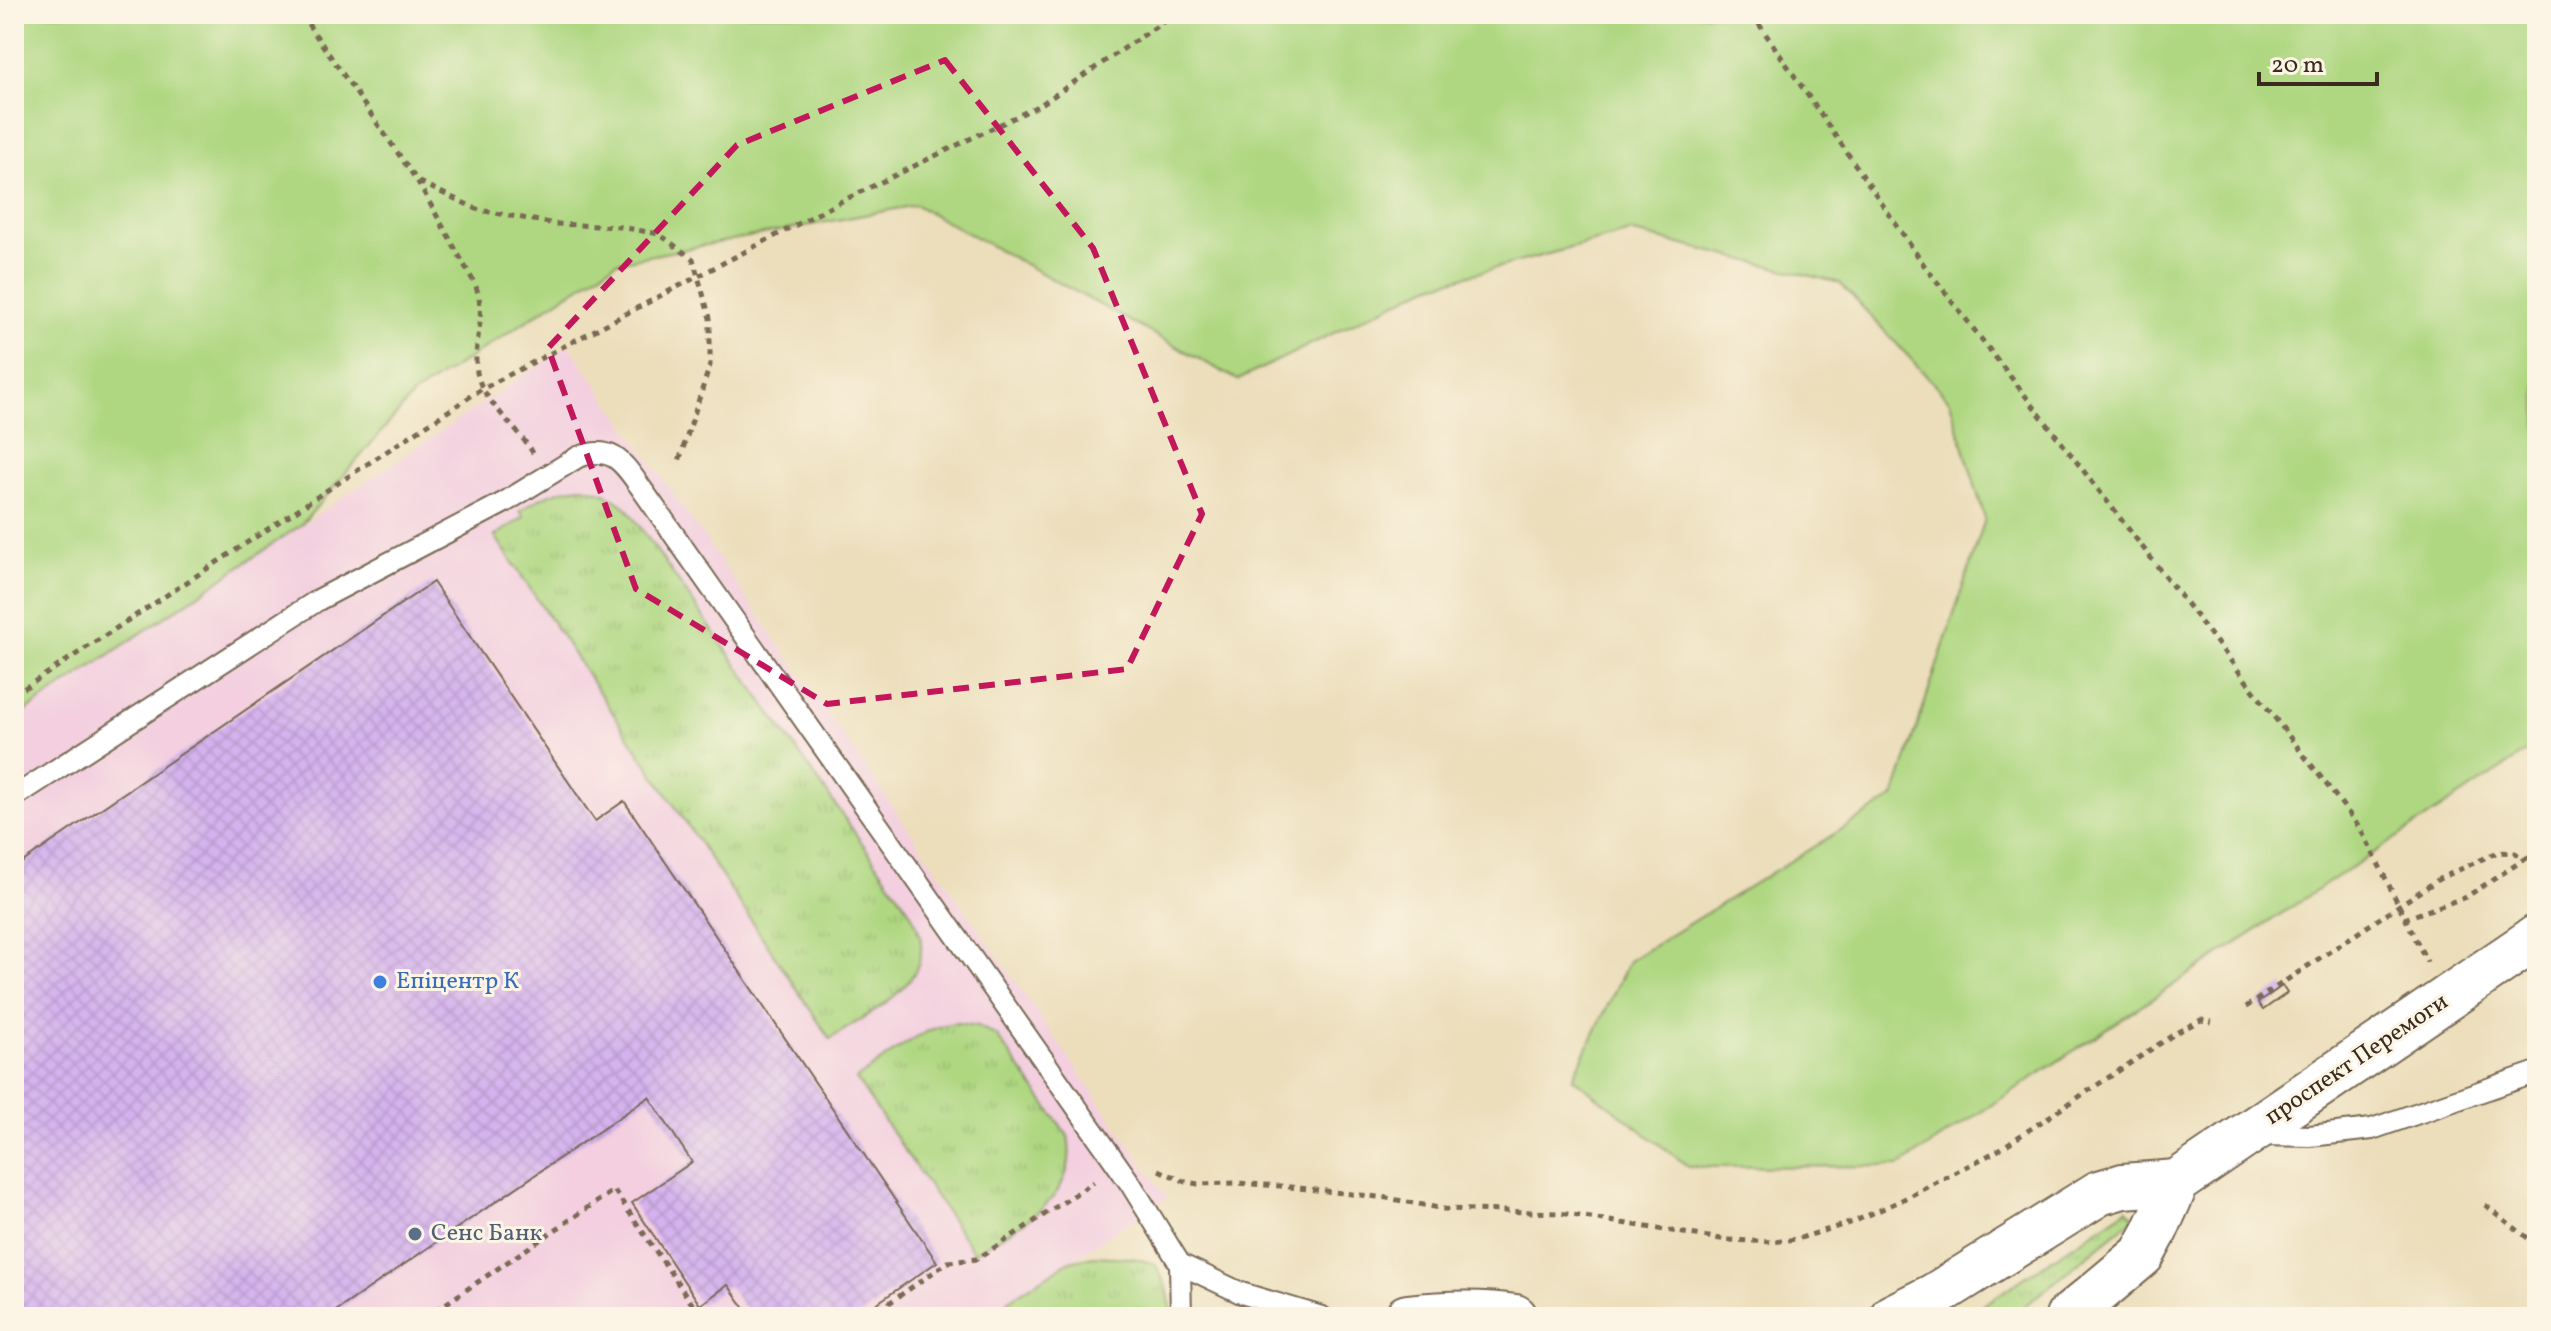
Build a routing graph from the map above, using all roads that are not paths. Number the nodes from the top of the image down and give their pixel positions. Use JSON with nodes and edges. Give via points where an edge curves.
{"nodes":[{"id":1,"x":14,"y":797,"type":"edge"},
{"id":2,"x":2537,"y":937,"type":"edge"},
{"id":3,"x":2537,"y":1072,"type":"edge"},
{"id":4,"x":2248,"y":1134,"type":"junction"},
{"id":5,"x":2177,"y":1182,"type":"junction"},
{"id":6,"x":1180,"y":1264,"type":"junction"},
{"id":7,"x":1181,"y":1317,"type":"edge"},
{"id":8,"x":1322,"y":1317,"type":"edge"},
{"id":9,"x":1407,"y":1317,"type":"edge"},
{"id":10,"x":1515,"y":1317,"type":"edge"},
{"id":11,"x":1892,"y":1317,"type":"edge"},
{"id":12,"x":2068,"y":1317,"type":"edge"}],
"edges":[{"from":1,"to":6,"type":"lane","via":[[318,600],[505,502],[578,457],[604,452],[624,464],[1118,1166]]},
{"from":2,"to":4,"type":"main road","name":"проспект Перемоги"},
{"from":3,"to":4,"type":"lane","via":[[2372,1129],[2340,1135]]},
{"from":4,"to":5,"type":"main road","name":"проспект Перемоги"},
{"from":5,"to":11,"type":"main road","via":[[2099,1193]]},
{"from":5,"to":12,"type":"main road","via":[[2142,1255]]},
{"from":6,"to":7,"type":"lane"},
{"from":6,"to":8,"type":"lane","via":[[1241,1293]]},
{"from":9,"to":10,"type":"main road","via":[[1449,1312]]}]}
